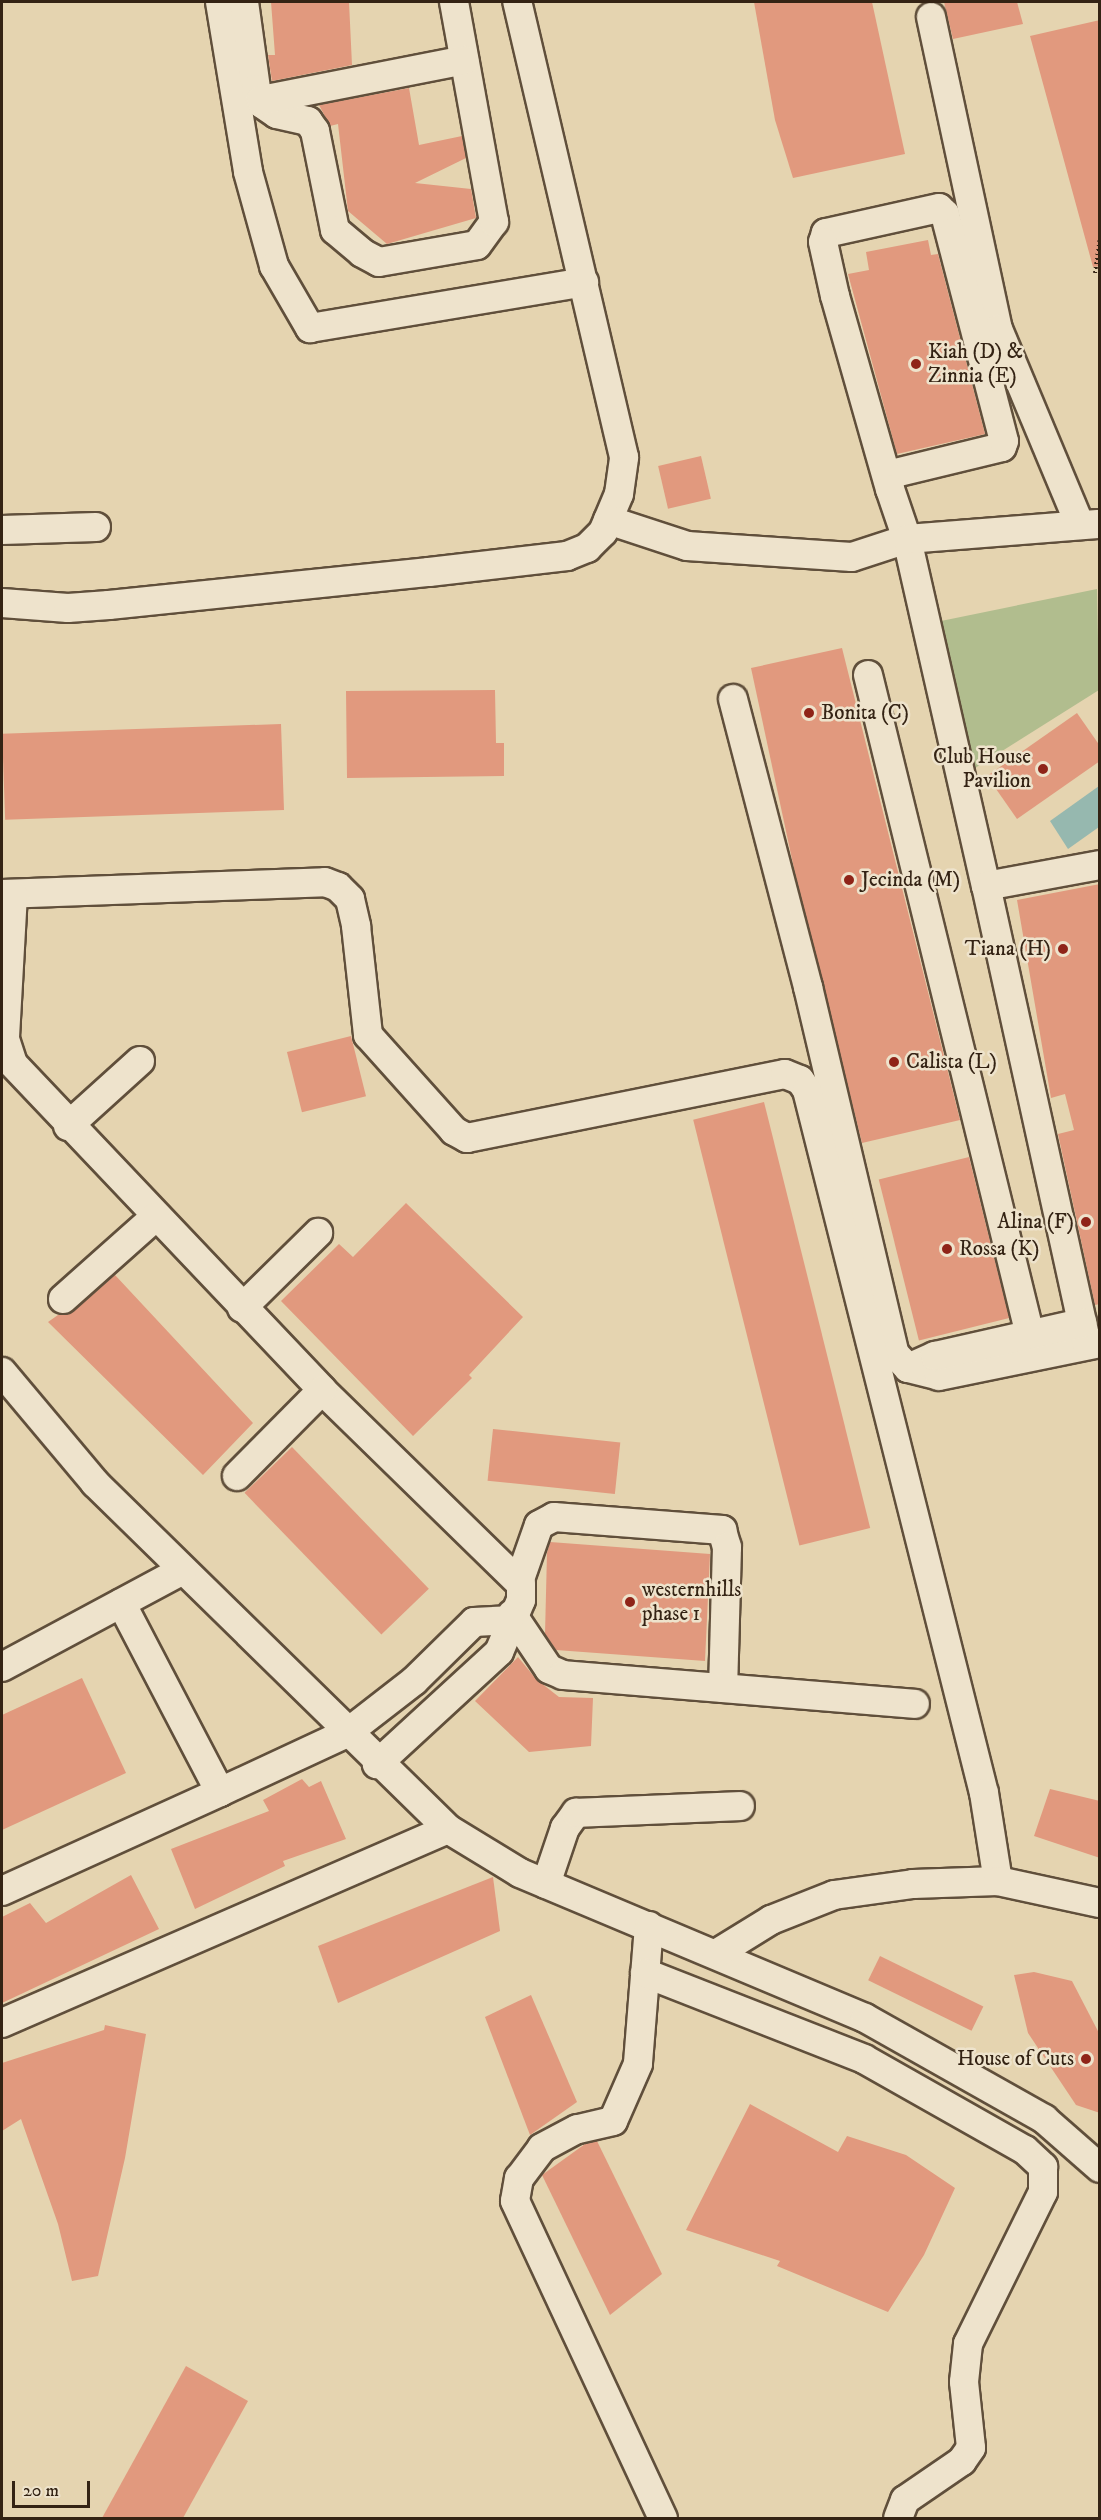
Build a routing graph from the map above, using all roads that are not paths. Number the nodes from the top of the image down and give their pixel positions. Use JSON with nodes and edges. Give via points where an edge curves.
{"nodes":[{"id":1,"x":220,"y":2,"type":"edge"},
{"id":2,"x":244,"y":2,"type":"edge"},
{"id":3,"x":454,"y":2,"type":"edge"},
{"id":4,"x":517,"y":2,"type":"edge"},
{"id":5,"x":931,"y":17,"type":"dead end"},
{"id":6,"x":464,"y":60,"type":"junction"},
{"id":7,"x":261,"y":100,"type":"junction"},
{"id":8,"x":584,"y":282,"type":"junction"},
{"id":9,"x":887,"y":475,"type":"junction"},
{"id":10,"x":608,"y":520,"type":"junction"},
{"id":11,"x":1090,"y":524,"type":"edge"},
{"id":12,"x":96,"y":527,"type":"dead end"},
{"id":13,"x":2,"y":530,"type":"edge"},
{"id":14,"x":907,"y":539,"type":"junction"},
{"id":15,"x":2,"y":603,"type":"edge"},
{"id":16,"x":868,"y":675,"type":"dead end"},
{"id":17,"x":733,"y":699,"type":"dead end"},
{"id":18,"x":1100,"y":865,"type":"edge"},
{"id":19,"x":986,"y":886,"type":"junction"},
{"id":20,"x":7,"y":894,"type":"edge"},
{"id":21,"x":140,"y":1061,"type":"dead end"},
{"id":22,"x":68,"y":1126,"type":"junction"},
{"id":23,"x":155,"y":1217,"type":"junction"},
{"id":24,"x":318,"y":1233,"type":"dead end"},
{"id":25,"x":1088,"y":1292,"type":"edge"},
{"id":26,"x":63,"y":1299,"type":"dead end"},
{"id":27,"x":242,"y":1308,"type":"junction"},
{"id":28,"x":1030,"y":1335,"type":"junction"},
{"id":29,"x":1090,"y":1337,"type":"edge"},
{"id":30,"x":908,"y":1368,"type":"junction"},
{"id":31,"x":2,"y":1371,"type":"edge"},
{"id":32,"x":322,"y":1390,"type":"junction"},
{"id":33,"x":237,"y":1476,"type":"dead end"},
{"id":34,"x":183,"y":1570,"type":"junction"},
{"id":35,"x":519,"y":1582,"type":"junction"},
{"id":36,"x":121,"y":1603,"type":"junction"},
{"id":37,"x":511,"y":1617,"type":"junction"},
{"id":38,"x":2,"y":1667,"type":"edge"},
{"id":39,"x":723,"y":1688,"type":"junction"},
{"id":40,"x":915,"y":1704,"type":"dead end"},
{"id":41,"x":346,"y":1733,"type":"junction"},
{"id":42,"x":377,"y":1764,"type":"junction"},
{"id":43,"x":220,"y":1792,"type":"junction"},
{"id":44,"x":740,"y":1806,"type":"dead end"},
{"id":45,"x":448,"y":1829,"type":"junction"},
{"id":46,"x":998,"y":1881,"type":"junction"},
{"id":47,"x":546,"y":1884,"type":"junction"},
{"id":48,"x":2,"y":1892,"type":"edge"},
{"id":49,"x":1100,"y":1903,"type":"edge"},
{"id":50,"x":649,"y":1926,"type":"junction"},
{"id":51,"x":716,"y":1954,"type":"junction"},
{"id":52,"x":645,"y":1973,"type":"junction"},
{"id":53,"x":2,"y":2023,"type":"edge"},
{"id":54,"x":1100,"y":2168,"type":"edge"},
{"id":55,"x":663,"y":2518,"type":"edge"},
{"id":56,"x":898,"y":2518,"type":"edge"}],
"edges":[{"from":1,"to":8,"type":"street","via":[[248,172],[274,266],[310,328]]},
{"from":2,"to":7,"type":"street"},
{"from":3,"to":6,"type":"street"},
{"from":4,"to":8,"type":"street"},
{"from":5,"to":11,"type":"street","via":[[998,329]]},
{"from":6,"to":7,"type":"street"},
{"from":6,"to":7,"type":"street","via":[[494,222],[477,245],[380,262],[362,253],[335,230],[315,131],[308,121],[277,114]]},
{"from":8,"to":10,"type":"street","via":[[624,457],[619,494]]},
{"from":9,"to":9,"type":"street","via":[[1002,447],[1004,441],[945,214],[939,208],[826,233],[823,237],[835,296]]},
{"from":9,"to":14,"type":"street"},
{"from":10,"to":14,"type":"street","via":[[687,546],[741,551],[852,557]]},
{"from":10,"to":15,"type":"street","via":[[603,532],[587,548],[567,556],[110,605],[68,608]]},
{"from":11,"to":14,"type":"street"},
{"from":12,"to":13,"type":"street"},
{"from":14,"to":19,"type":"street"},
{"from":16,"to":28,"type":"street"},
{"from":17,"to":30,"type":"street","via":[[895,1354]]},
{"from":18,"to":19,"type":"street"},
{"from":19,"to":25,"type":"street"},
{"from":20,"to":22,"type":"street","via":[[7,1052],[13,1064]]},
{"from":20,"to":46,"type":"street","via":[[325,882],[338,888],[350,899],[356,926],[368,1035],[454,1131],[467,1138],[784,1074],[800,1080],[807,1090],[984,1793]]},
{"from":21,"to":22,"type":"street"},
{"from":22,"to":23,"type":"street"},
{"from":23,"to":26,"type":"street"},
{"from":23,"to":27,"type":"street"},
{"from":24,"to":27,"type":"street"},
{"from":25,"to":29,"type":"street"},
{"from":27,"to":32,"type":"street"},
{"from":28,"to":29,"type":"street"},
{"from":28,"to":30,"type":"street","via":[[935,1356]]},
{"from":29,"to":30,"type":"street","via":[[939,1376]]},
{"from":31,"to":34,"type":"street","via":[[94,1483]]},
{"from":32,"to":33,"type":"street"},
{"from":32,"to":35,"type":"street"},
{"from":34,"to":36,"type":"street"},
{"from":34,"to":41,"type":"street"},
{"from":35,"to":37,"type":"street","via":[[520,1600]]},
{"from":35,"to":39,"type":"street","via":[[539,1525],[554,1517],[722,1530],[727,1547]]},
{"from":36,"to":38,"type":"street"},
{"from":36,"to":43,"type":"street"},
{"from":37,"to":39,"type":"street","via":[[549,1669],[563,1675]]},
{"from":37,"to":41,"type":"street","via":[[474,1622],[414,1681]]},
{"from":37,"to":42,"type":"street","via":[[499,1652]]},
{"from":39,"to":40,"type":"street"},
{"from":41,"to":42,"type":"street"},
{"from":41,"to":43,"type":"street"},
{"from":42,"to":45,"type":"street"},
{"from":43,"to":48,"type":"street"},
{"from":44,"to":47,"type":"street","via":[[576,1813],[565,1828]]},
{"from":45,"to":47,"type":"street"},
{"from":45,"to":53,"type":"street"},
{"from":46,"to":49,"type":"street"},
{"from":46,"to":51,"type":"street","via":[[913,1884],[834,1895],[771,1920]]},
{"from":47,"to":50,"type":"street"},
{"from":50,"to":51,"type":"street"},
{"from":50,"to":52,"type":"street"},
{"from":51,"to":54,"type":"street","via":[[866,2018],[955,2066],[1044,2119]]},
{"from":52,"to":55,"type":"street","via":[[638,2064],[613,2121],[578,2129],[542,2148],[519,2178],[515,2201]]},
{"from":52,"to":56,"type":"street","via":[[864,2059],[1025,2150],[1043,2167],[1043,2192],[968,2344],[964,2382],[971,2448],[962,2461],[905,2500]]}]}
